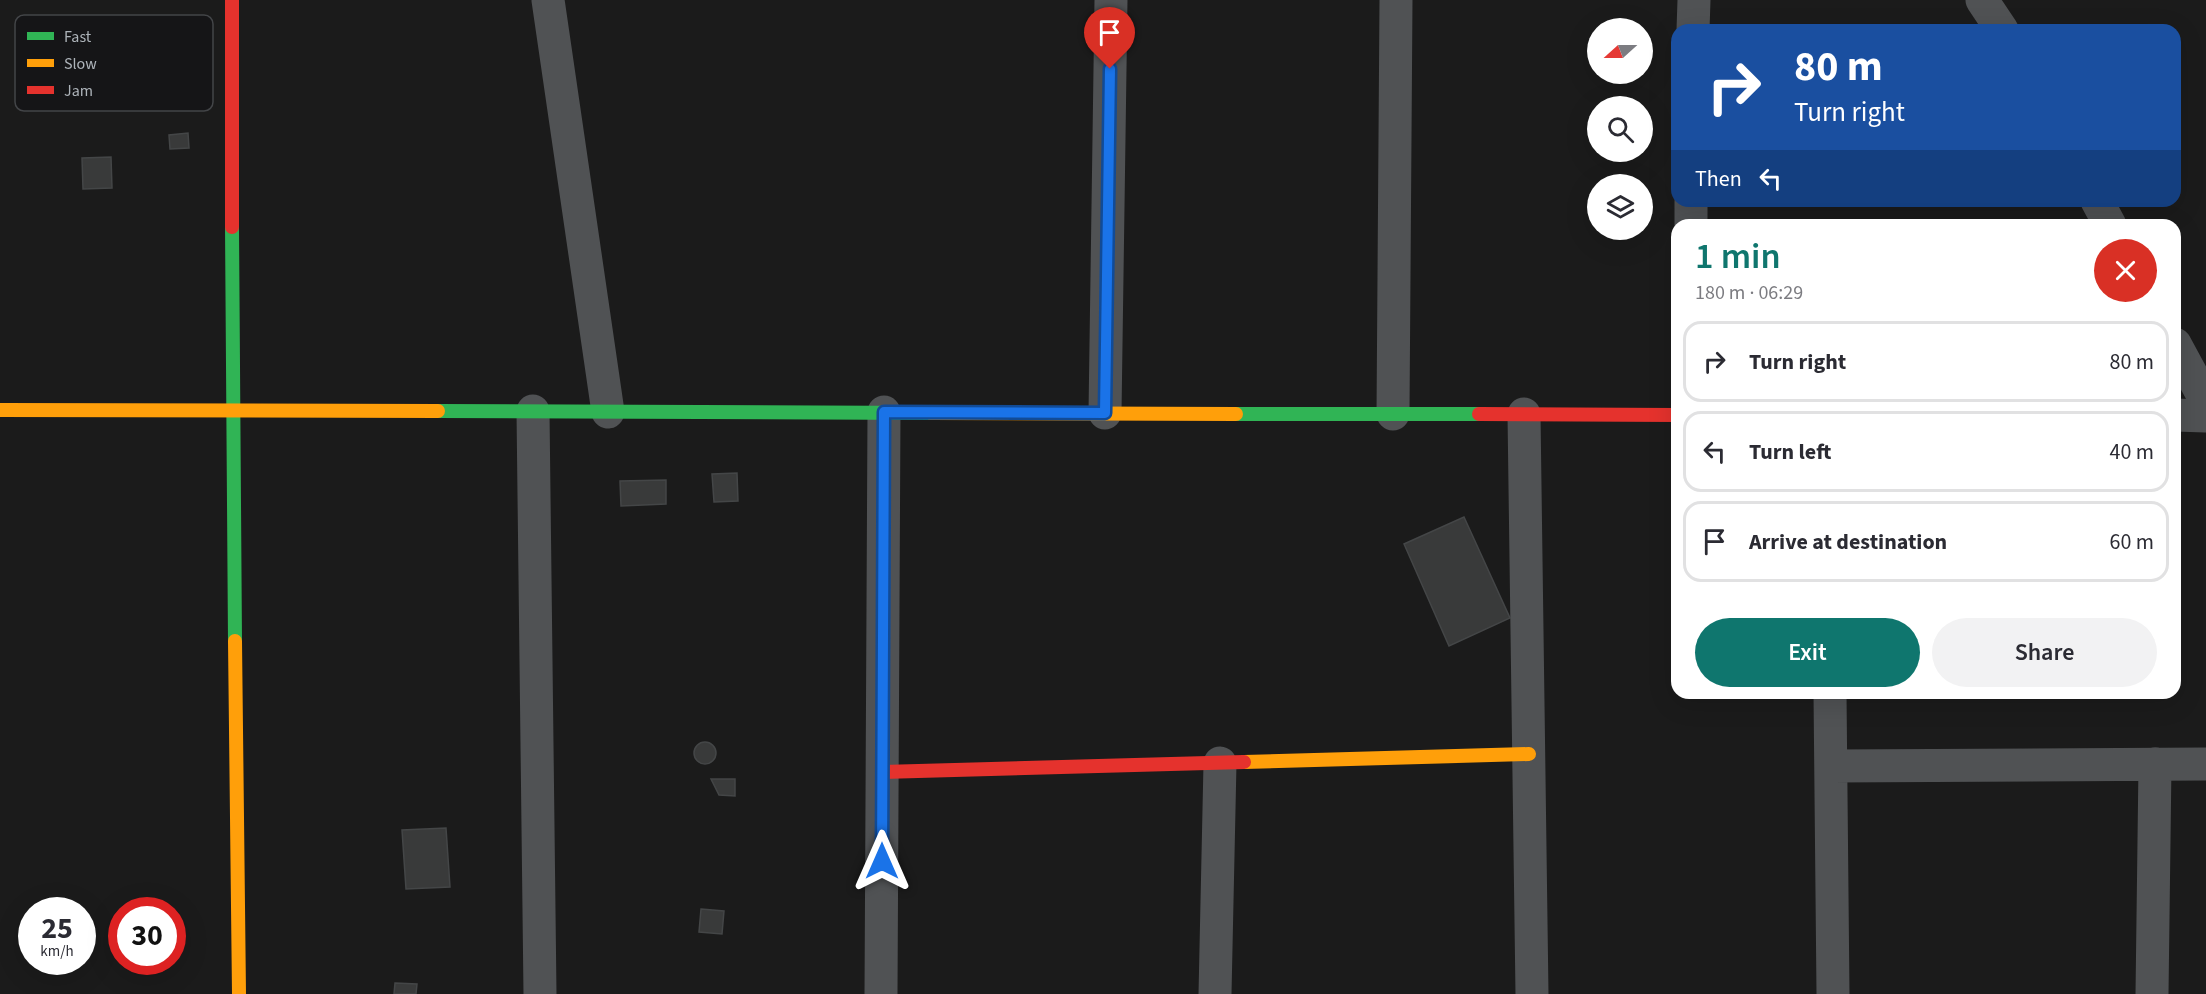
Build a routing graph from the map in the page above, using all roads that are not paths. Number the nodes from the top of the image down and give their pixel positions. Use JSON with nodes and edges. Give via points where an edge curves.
{"nodes":[{"id":1,"x":232,"y":0,"type":"edge"},
{"id":2,"x":548,"y":0,"type":"edge"},
{"id":3,"x":1111,"y":0,"type":"edge"},
{"id":4,"x":1396,"y":0,"type":"edge"},
{"id":5,"x":1694,"y":0,"type":"edge"},
{"id":6,"x":1982,"y":0,"type":"edge"},
{"id":7,"x":1693,"y":24,"type":"edge"},
{"id":8,"x":1998,"y":24,"type":"edge"},
{"id":9,"x":2181,"y":355,"type":"edge"},
{"id":10,"x":2206,"y":401,"type":"edge"},
{"id":11,"x":0,"y":410,"type":"edge"},
{"id":12,"x":232,"y":411,"type":"junction"},
{"id":13,"x":533,"y":411,"type":"junction"},
{"id":14,"x":608,"y":412,"type":"junction"},
{"id":15,"x":884,"y":412,"type":"junction"},
{"id":16,"x":1105,"y":413,"type":"junction"},
{"id":17,"x":1393,"y":414,"type":"junction"},
{"id":18,"x":1524,"y":414,"type":"junction"},
{"id":19,"x":1671,"y":415,"type":"edge"},
{"id":20,"x":2181,"y":416,"type":"edge"},
{"id":21,"x":2206,"y":416,"type":"edge"},
{"id":22,"x":1830,"y":699,"type":"edge"},
{"id":23,"x":1529,"y":754,"type":"junction"},
{"id":24,"x":1220,"y":763,"type":"junction"},
{"id":25,"x":2155,"y":764,"type":"junction"},
{"id":26,"x":2206,"y":764,"type":"edge"},
{"id":27,"x":1831,"y":766,"type":"junction"},
{"id":28,"x":882,"y":772,"type":"junction"},
{"id":29,"x":239,"y":994,"type":"edge"},
{"id":30,"x":540,"y":994,"type":"edge"},
{"id":31,"x":882,"y":994,"type":"edge"},
{"id":32,"x":1215,"y":994,"type":"edge"},
{"id":33,"x":1532,"y":994,"type":"edge"},
{"id":34,"x":1833,"y":994,"type":"edge"},
{"id":35,"x":2152,"y":994,"type":"edge"}],
"edges":[{"from":1,"to":12,"type":"street"},
{"from":2,"to":14,"type":"street"},
{"from":3,"to":16,"type":"street"},
{"from":4,"to":17,"type":"street"},
{"from":5,"to":7,"type":"street"},
{"from":6,"to":8,"type":"street"},
{"from":9,"to":10,"type":"street"},
{"from":11,"to":12,"type":"street"},
{"from":12,"to":13,"type":"street"},
{"from":12,"to":29,"type":"street"},
{"from":13,"to":14,"type":"street"},
{"from":13,"to":30,"type":"street"},
{"from":14,"to":15,"type":"street"},
{"from":15,"to":16,"type":"street"},
{"from":15,"to":28,"type":"street"},
{"from":16,"to":17,"type":"street"},
{"from":17,"to":18,"type":"street"},
{"from":18,"to":19,"type":"street"},
{"from":18,"to":23,"type":"street"},
{"from":20,"to":21,"type":"street"},
{"from":22,"to":27,"type":"street"},
{"from":23,"to":24,"type":"street"},
{"from":23,"to":33,"type":"street"},
{"from":24,"to":28,"type":"street"},
{"from":24,"to":32,"type":"street"},
{"from":25,"to":26,"type":"street"},
{"from":25,"to":27,"type":"street"},
{"from":25,"to":35,"type":"street"},
{"from":27,"to":34,"type":"street"},
{"from":28,"to":31,"type":"street"}]}
